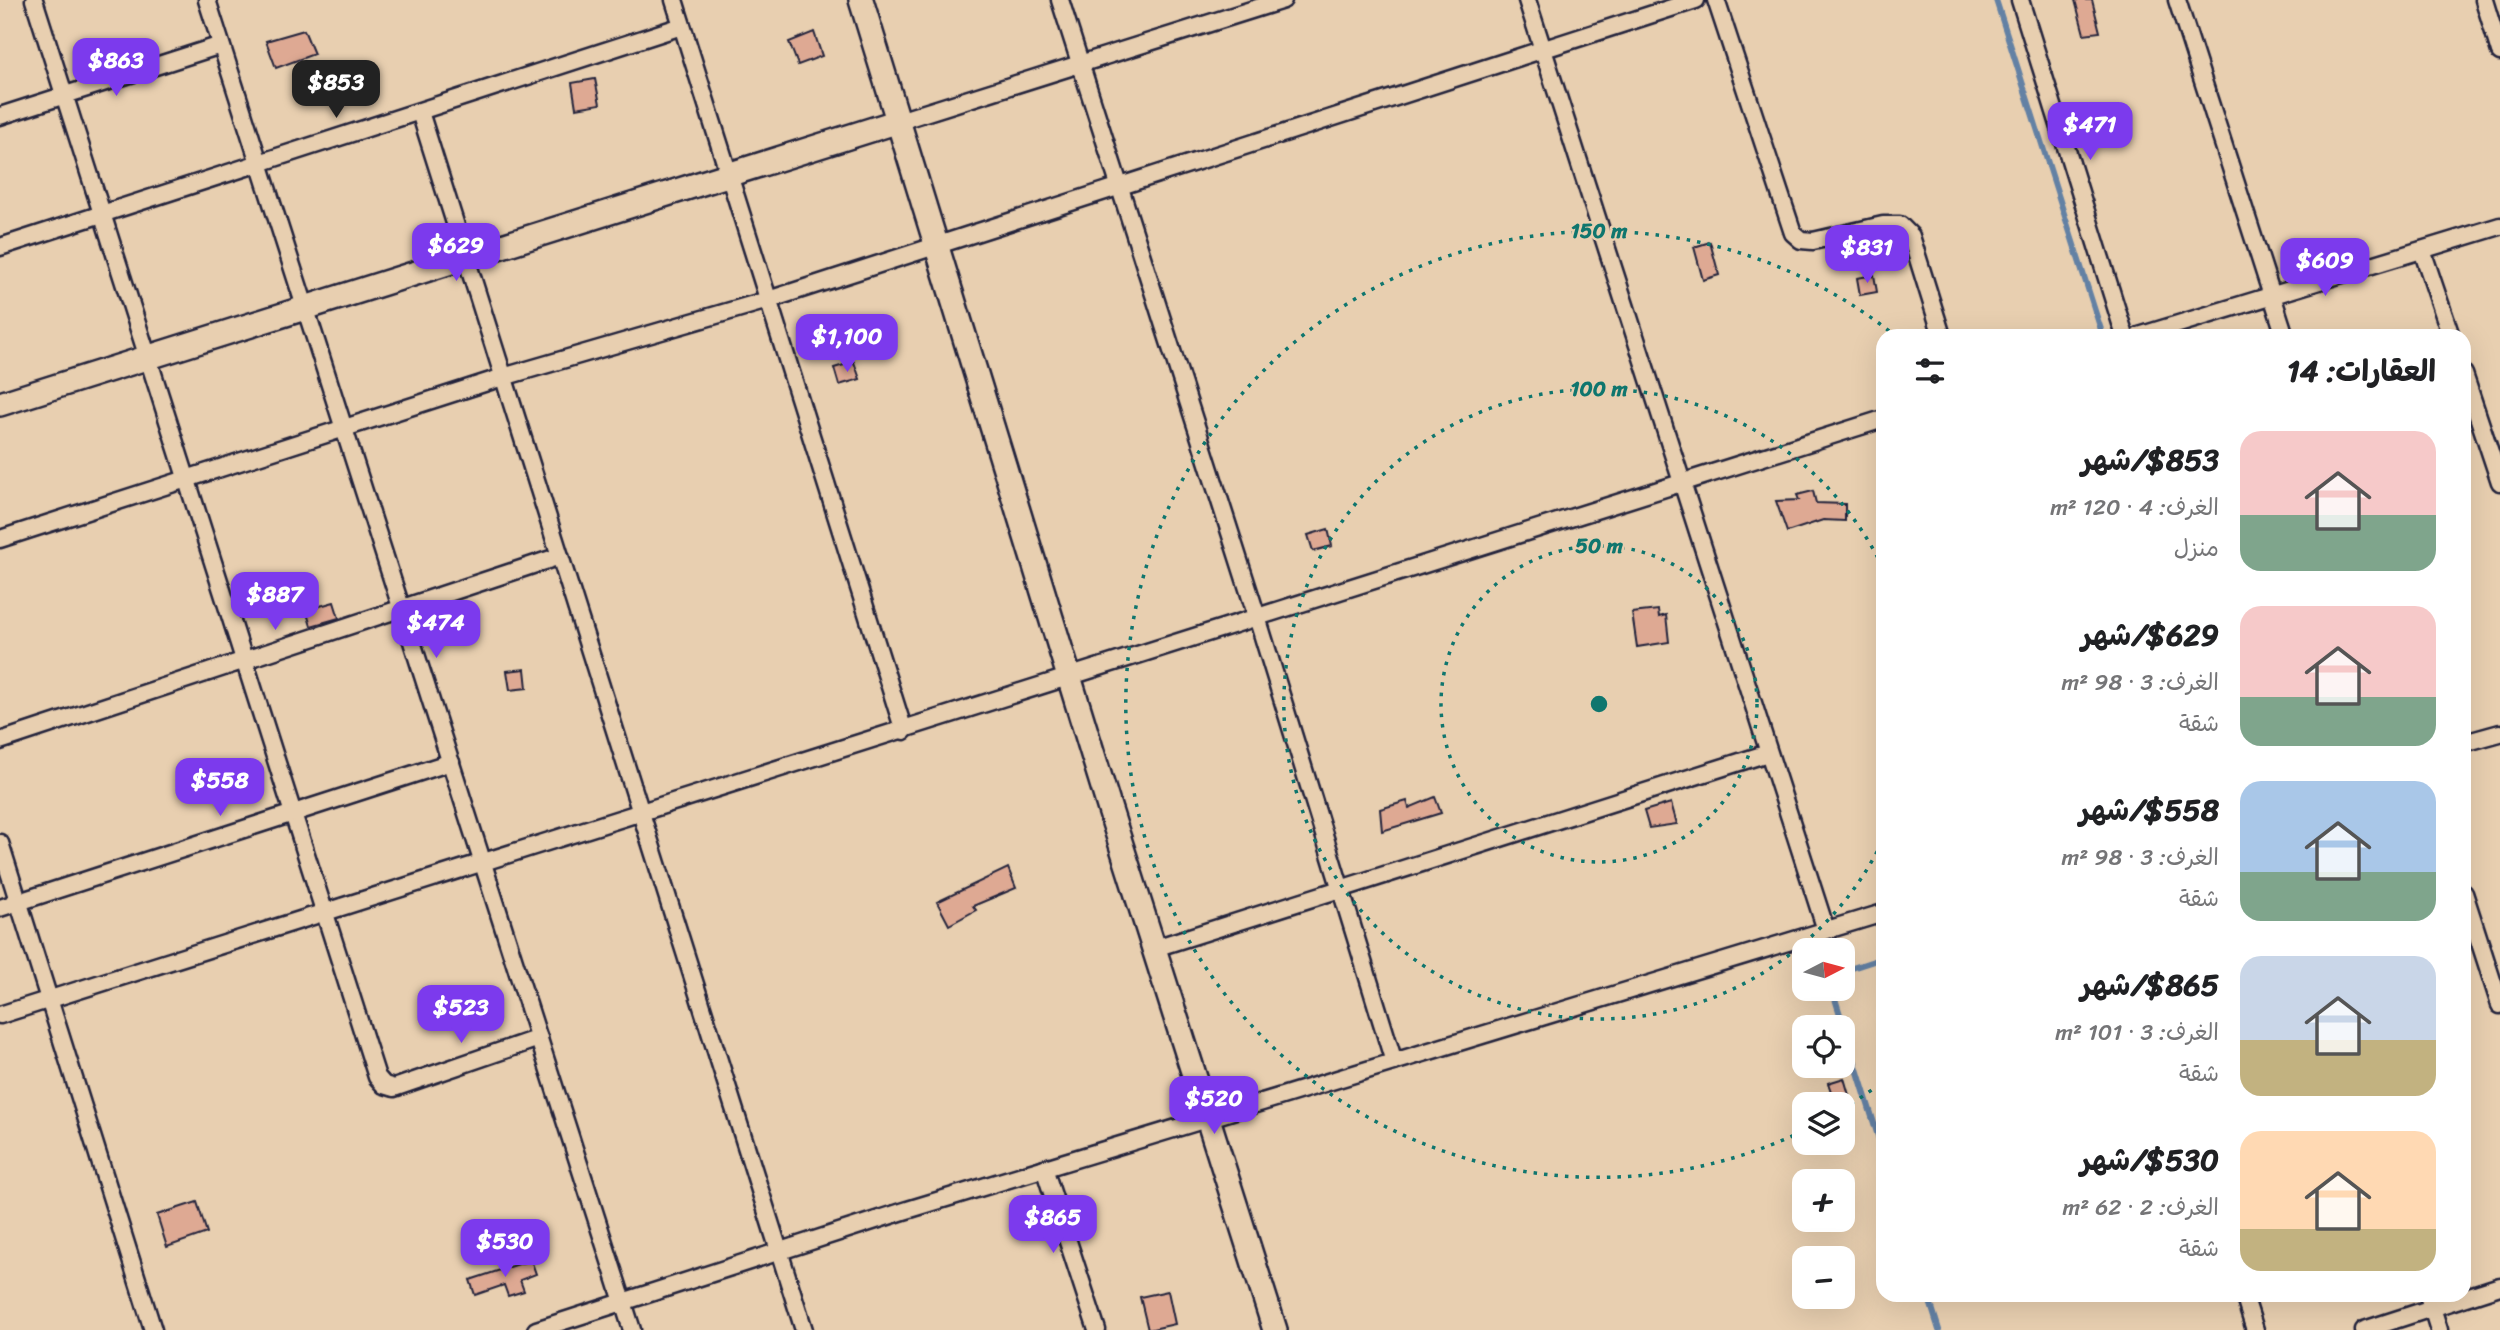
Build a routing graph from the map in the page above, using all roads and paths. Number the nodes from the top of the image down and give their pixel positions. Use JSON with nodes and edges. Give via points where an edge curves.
{"nodes":[{"id":1,"x":34,"y":0,"type":"edge"},
{"id":2,"x":207,"y":0,"type":"edge"},
{"id":3,"x":674,"y":0,"type":"edge"},
{"id":4,"x":861,"y":0,"type":"edge"},
{"id":5,"x":1060,"y":0,"type":"edge"},
{"id":6,"x":1283,"y":0,"type":"edge"},
{"id":7,"x":1527,"y":0,"type":"edge"},
{"id":8,"x":1696,"y":0,"type":"edge"},
{"id":9,"x":1716,"y":0,"type":"edge"},
{"id":10,"x":2020,"y":0,"type":"edge"},
{"id":11,"x":2177,"y":0,"type":"edge"},
{"id":12,"x":2484,"y":0,"type":"edge"},
{"id":13,"x":1231,"y":8,"type":"edge"},
{"id":14,"x":682,"y":26,"type":"junction"},
{"id":15,"x":221,"y":45,"type":"junction"},
{"id":16,"x":1542,"y":48,"type":"junction"},
{"id":17,"x":2500,"y":52,"type":"edge"},
{"id":18,"x":1080,"y":63,"type":"junction"},
{"id":19,"x":64,"y":95,"type":"junction"},
{"id":20,"x":420,"y":112,"type":"junction"},
{"id":21,"x":0,"y":116,"type":"edge"},
{"id":22,"x":899,"y":121,"type":"junction"},
{"id":23,"x":259,"y":164,"type":"junction"},
{"id":24,"x":729,"y":175,"type":"junction"},
{"id":25,"x":1121,"y":188,"type":"junction"},
{"id":26,"x":102,"y":215,"type":"junction"},
{"id":27,"x":2500,"y":226,"type":"edge"},
{"id":28,"x":937,"y":245,"type":"junction"},
{"id":29,"x":0,"y":247,"type":"edge"},
{"id":30,"x":2422,"y":250,"type":"junction"},
{"id":31,"x":467,"y":257,"type":"junction"},
{"id":32,"x":2271,"y":295,"type":"junction"},
{"id":33,"x":768,"y":300,"type":"junction"},
{"id":34,"x":304,"y":308,"type":"junction"},
{"id":35,"x":1940,"y":329,"type":"edge"},
{"id":36,"x":2123,"y":329,"type":"edge"},
{"id":37,"x":2162,"y":329,"type":"edge"},
{"id":38,"x":2282,"y":329,"type":"edge"},
{"id":39,"x":2449,"y":329,"type":"edge"},
{"id":40,"x":147,"y":358,"type":"junction"},
{"id":41,"x":503,"y":377,"type":"junction"},
{"id":42,"x":2471,"y":395,"type":"edge"},
{"id":43,"x":0,"y":404,"type":"edge"},
{"id":44,"x":1876,"y":421,"type":"edge"},
{"id":45,"x":343,"y":430,"type":"junction"},
{"id":46,"x":186,"y":480,"type":"junction"},
{"id":47,"x":2500,"y":482,"type":"edge"},
{"id":48,"x":1682,"y":483,"type":"junction"},
{"id":49,"x":0,"y":539,"type":"edge"},
{"id":50,"x":560,"y":556,"type":"junction"},
{"id":51,"x":400,"y":610,"type":"junction"},
{"id":52,"x":1257,"y":617,"type":"junction"},
{"id":53,"x":243,"y":662,"type":"junction"},
{"id":54,"x":1071,"y":676,"type":"junction"},
{"id":55,"x":904,"y":731,"type":"junction"},
{"id":56,"x":2500,"y":733,"type":"edge"},
{"id":57,"x":0,"y":741,"type":"edge"},
{"id":58,"x":2471,"y":741,"type":"edge"},
{"id":59,"x":1768,"y":753,"type":"junction"},
{"id":60,"x":451,"y":762,"type":"junction"},
{"id":61,"x":641,"y":813,"type":"junction"},
{"id":62,"x":291,"y":815,"type":"junction"},
{"id":63,"x":0,"y":844,"type":"edge"},
{"id":64,"x":484,"y":863,"type":"junction"},
{"id":65,"x":1340,"y":889,"type":"junction"},
{"id":66,"x":18,"y":902,"type":"junction"},
{"id":67,"x":0,"y":908,"type":"edge"},
{"id":68,"x":323,"y":914,"type":"junction"},
{"id":69,"x":1876,"y":915,"type":"edge"},
{"id":70,"x":2471,"y":915,"type":"edge"},
{"id":71,"x":1826,"y":930,"type":"junction"},
{"id":72,"x":1155,"y":948,"type":"junction"},
{"id":73,"x":49,"y":1000,"type":"junction"},
{"id":74,"x":2500,"y":1005,"type":"edge"},
{"id":75,"x":0,"y":1015,"type":"edge"},
{"id":76,"x":539,"y":1038,"type":"junction"},
{"id":77,"x":1394,"y":1062,"type":"junction"},
{"id":78,"x":1208,"y":1118,"type":"junction"},
{"id":79,"x":1044,"y":1168,"type":"junction"},
{"id":80,"x":780,"y":1250,"type":"junction"},
{"id":81,"x":2500,"y":1286,"type":"edge"},
{"id":82,"x":2471,"y":1292,"type":"edge"},
{"id":83,"x":2246,"y":1302,"type":"edge"},
{"id":84,"x":2428,"y":1302,"type":"edge"},
{"id":85,"x":2430,"y":1302,"type":"edge"},
{"id":86,"x":624,"y":1303,"type":"junction"},
{"id":87,"x":152,"y":1330,"type":"edge"},
{"id":88,"x":536,"y":1330,"type":"edge"},
{"id":89,"x":632,"y":1330,"type":"edge"},
{"id":90,"x":804,"y":1330,"type":"edge"},
{"id":91,"x":1097,"y":1330,"type":"edge"},
{"id":92,"x":1275,"y":1330,"type":"edge"},
{"id":93,"x":2255,"y":1330,"type":"edge"},
{"id":94,"x":2364,"y":1330,"type":"edge"},
{"id":95,"x":2439,"y":1330,"type":"edge"}],
"edges":[{"from":1,"to":19,"type":"street"},
{"from":2,"to":15,"type":"street"},
{"from":3,"to":14,"type":"street"},
{"from":4,"to":22,"type":"street"},
{"from":5,"to":18,"type":"street"},
{"from":6,"to":13,"type":"street"},
{"from":7,"to":16,"type":"street"},
{"from":8,"to":16,"type":"street"},
{"from":9,"to":35,"type":"street","via":[[1793,233],[1801,240],[1813,241],[1900,225],[1911,236]]},
{"from":10,"to":36,"type":"street"},
{"from":11,"to":32,"type":"street"},
{"from":12,"to":17,"type":"street"},
{"from":13,"to":18,"type":"street"},
{"from":14,"to":20,"type":"street"},
{"from":14,"to":24,"type":"street"},
{"from":15,"to":19,"type":"street"},
{"from":15,"to":23,"type":"street"},
{"from":16,"to":25,"type":"street"},
{"from":16,"to":48,"type":"street"},
{"from":18,"to":22,"type":"street"},
{"from":18,"to":25,"type":"street"},
{"from":19,"to":21,"type":"street"},
{"from":19,"to":26,"type":"street"},
{"from":20,"to":23,"type":"street"},
{"from":20,"to":31,"type":"street"},
{"from":22,"to":24,"type":"street"},
{"from":22,"to":28,"type":"street"},
{"from":23,"to":26,"type":"street"},
{"from":23,"to":34,"type":"street"},
{"from":24,"to":31,"type":"street"},
{"from":24,"to":33,"type":"street"},
{"from":25,"to":28,"type":"street"},
{"from":25,"to":52,"type":"street"},
{"from":26,"to":29,"type":"street"},
{"from":26,"to":40,"type":"street"},
{"from":27,"to":30,"type":"street"},
{"from":28,"to":33,"type":"street"},
{"from":28,"to":54,"type":"street"},
{"from":30,"to":32,"type":"street"},
{"from":30,"to":39,"type":"street"},
{"from":31,"to":34,"type":"street"},
{"from":31,"to":41,"type":"street"},
{"from":32,"to":37,"type":"street"},
{"from":32,"to":38,"type":"street"},
{"from":33,"to":41,"type":"street"},
{"from":33,"to":55,"type":"street"},
{"from":34,"to":40,"type":"street"},
{"from":34,"to":45,"type":"street"},
{"from":40,"to":43,"type":"street"},
{"from":40,"to":46,"type":"street"},
{"from":41,"to":45,"type":"street"},
{"from":41,"to":50,"type":"street"},
{"from":42,"to":47,"type":"street"},
{"from":44,"to":48,"type":"street"},
{"from":45,"to":46,"type":"street"},
{"from":45,"to":51,"type":"street"},
{"from":46,"to":49,"type":"street"},
{"from":46,"to":53,"type":"street"},
{"from":48,"to":52,"type":"street"},
{"from":48,"to":59,"type":"street"},
{"from":50,"to":51,"type":"street"},
{"from":50,"to":61,"type":"street"},
{"from":51,"to":53,"type":"street"},
{"from":51,"to":60,"type":"street"},
{"from":52,"to":54,"type":"street"},
{"from":52,"to":65,"type":"street"},
{"from":53,"to":57,"type":"street"},
{"from":53,"to":62,"type":"street"},
{"from":54,"to":55,"type":"street"},
{"from":54,"to":72,"type":"street"},
{"from":55,"to":61,"type":"street"},
{"from":56,"to":58,"type":"street"},
{"from":59,"to":65,"type":"street"},
{"from":59,"to":71,"type":"street"},
{"from":60,"to":62,"type":"street"},
{"from":60,"to":64,"type":"street"},
{"from":61,"to":64,"type":"street"},
{"from":61,"to":80,"type":"street"},
{"from":62,"to":66,"type":"street"},
{"from":62,"to":68,"type":"street"},
{"from":63,"to":66,"type":"street"},
{"from":64,"to":68,"type":"street"},
{"from":64,"to":76,"type":"street"},
{"from":65,"to":72,"type":"street"},
{"from":65,"to":77,"type":"street"},
{"from":66,"to":67,"type":"street"},
{"from":66,"to":73,"type":"street"},
{"from":68,"to":73,"type":"street"},
{"from":68,"to":76,"type":"street","via":[[357,1024],[376,1077],[384,1085],[394,1088]]},
{"from":69,"to":71,"type":"street"},
{"from":70,"to":74,"type":"street"},
{"from":71,"to":77,"type":"street"},
{"from":72,"to":78,"type":"street"},
{"from":73,"to":75,"type":"street"},
{"from":73,"to":87,"type":"street"},
{"from":76,"to":86,"type":"street"},
{"from":77,"to":78,"type":"street"},
{"from":78,"to":79,"type":"street"},
{"from":78,"to":92,"type":"street"},
{"from":79,"to":80,"type":"street"},
{"from":79,"to":91,"type":"street"},
{"from":80,"to":86,"type":"street"},
{"from":80,"to":90,"type":"street"},
{"from":81,"to":82,"type":"street"},
{"from":83,"to":93,"type":"street"},
{"from":84,"to":94,"type":"street"},
{"from":85,"to":95,"type":"street"},
{"from":86,"to":88,"type":"street"},
{"from":86,"to":89,"type":"street"}]}
